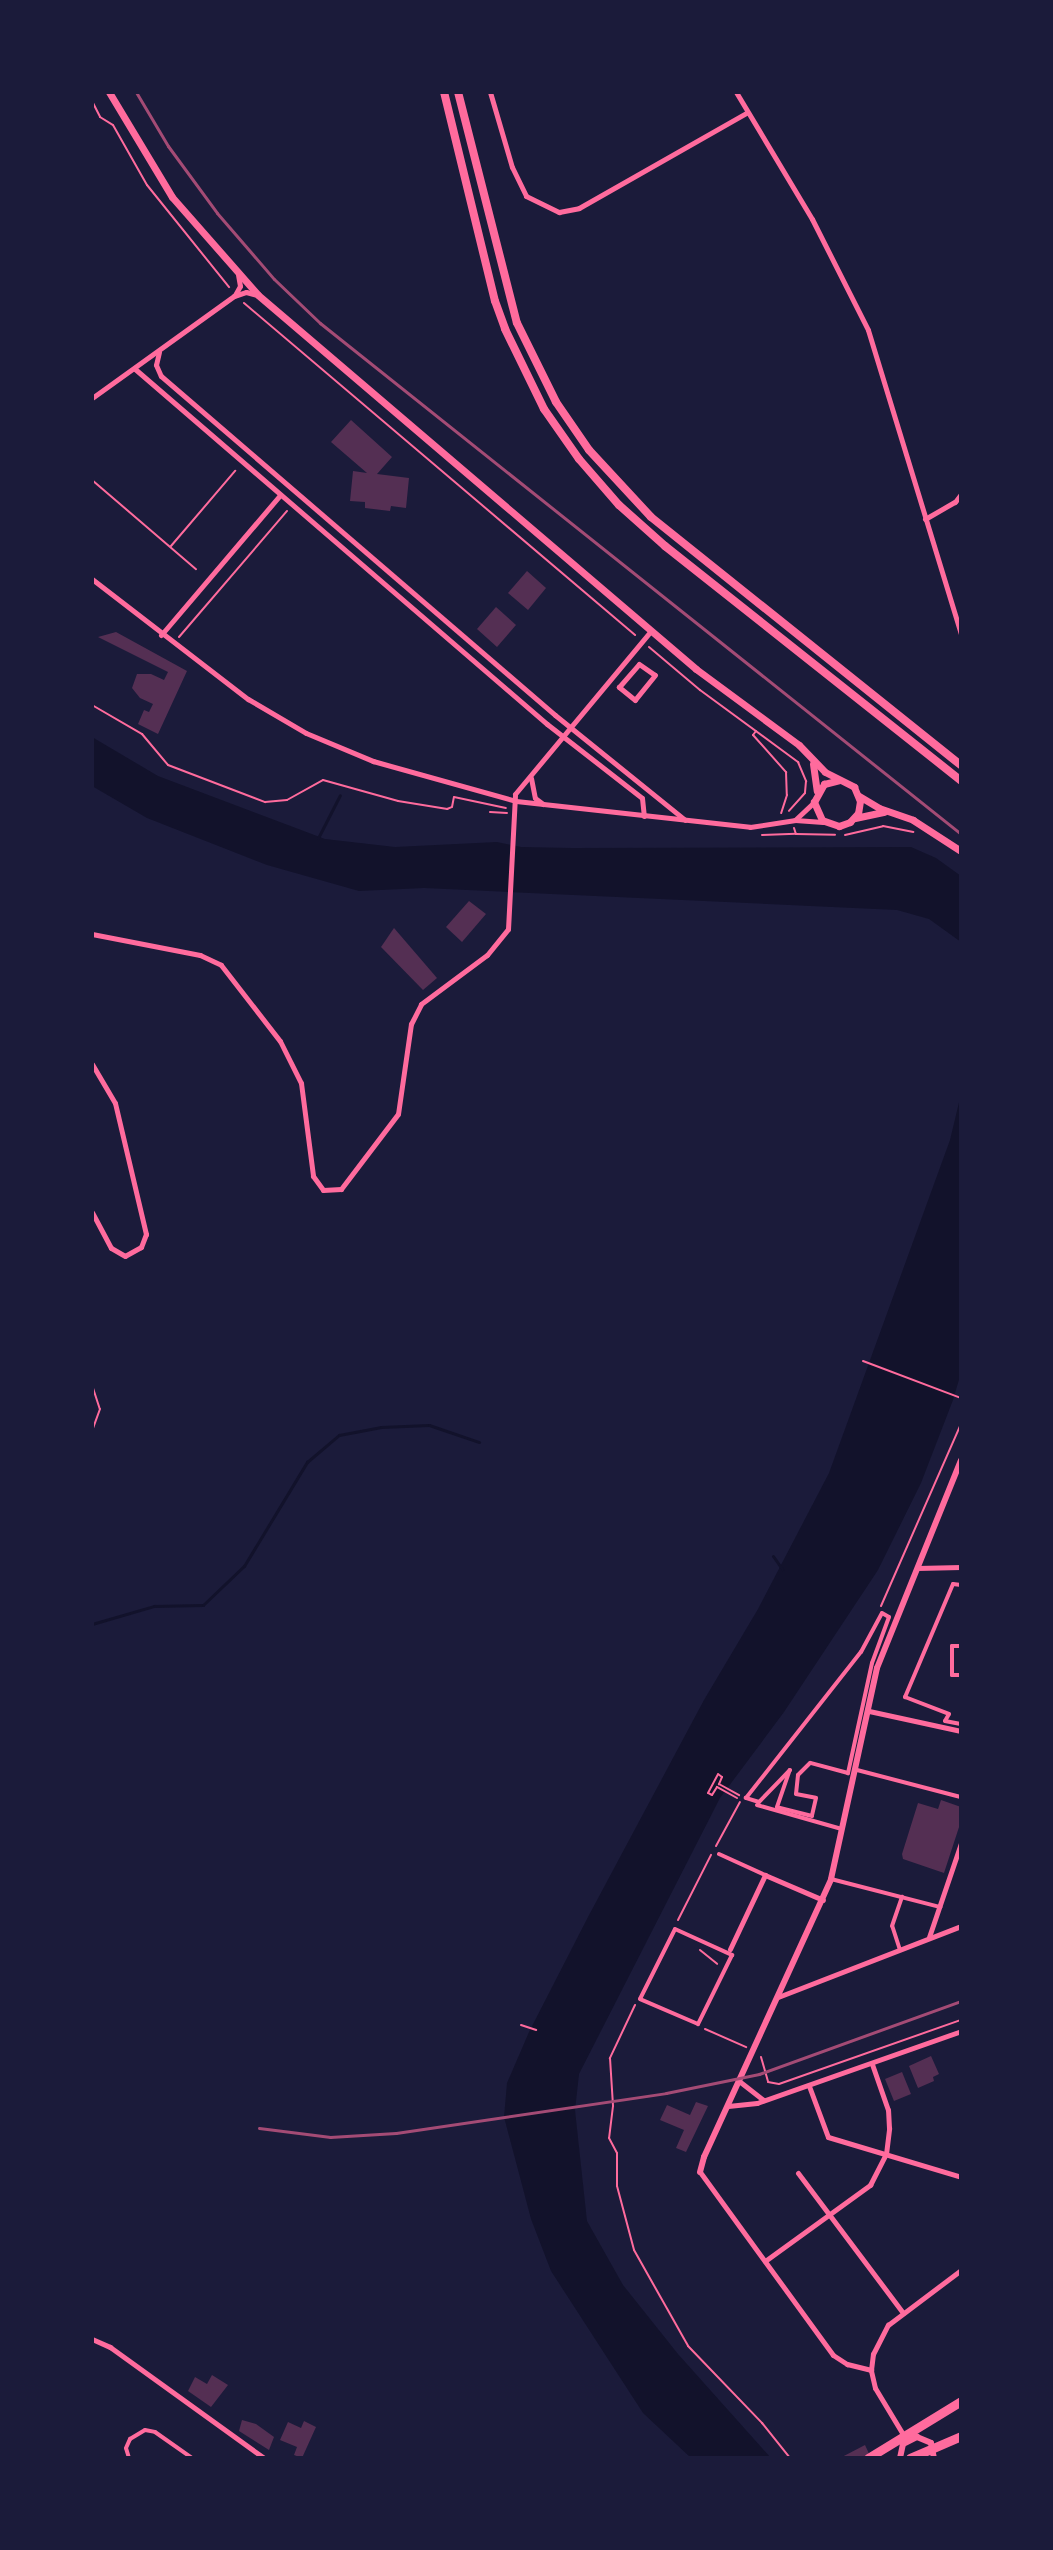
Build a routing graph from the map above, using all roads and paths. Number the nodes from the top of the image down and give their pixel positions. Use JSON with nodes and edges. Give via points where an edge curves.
{"nodes":[{"id":1,"x":109,"y":92,"type":"edge"},
{"id":2,"x":444,"y":92,"type":"edge"},
{"id":3,"x":458,"y":92,"type":"edge"},
{"id":4,"x":490,"y":92,"type":"edge"},
{"id":5,"x":736,"y":92,"type":"edge"},
{"id":6,"x":92,"y":101,"type":"edge"},
{"id":7,"x":746,"y":113,"type":"junction"},
{"id":8,"x":238,"y":275,"type":"junction"},
{"id":9,"x":229,"y":289,"type":"dead end"},
{"id":10,"x":258,"y":295,"type":"junction"},
{"id":11,"x":236,"y":298,"type":"junction"},
{"id":12,"x":159,"y":352,"type":"junction"},
{"id":13,"x":135,"y":369,"type":"junction"},
{"id":14,"x":92,"y":398,"type":"edge"},
{"id":15,"x":235,"y":471,"type":"dead end"},
{"id":16,"x":92,"y":480,"type":"edge"},
{"id":17,"x":961,"y":494,"type":"edge"},
{"id":18,"x":280,"y":495,"type":"junction"},
{"id":19,"x":291,"y":505,"type":"junction"},
{"id":20,"x":925,"y":519,"type":"junction"},
{"id":21,"x":170,"y":547,"type":"junction"},
{"id":22,"x":196,"y":569,"type":"dead end"},
{"id":23,"x":92,"y":579,"type":"edge"},
{"id":24,"x":651,"y":631,"type":"junction"},
{"id":25,"x":161,"y":635,"type":"junction"},
{"id":26,"x":961,"y":635,"type":"edge"},
{"id":27,"x":643,"y":641,"type":"junction"},
{"id":28,"x":172,"y":643,"type":"junction"},
{"id":29,"x":655,"y":675,"type":"joint"},
{"id":30,"x":92,"y":705,"type":"edge"},
{"id":31,"x":570,"y":727,"type":"junction"},
{"id":32,"x":756,"y":731,"type":"junction"},
{"id":33,"x":563,"y":736,"type":"junction"},
{"id":34,"x":813,"y":762,"type":"junction"},
{"id":35,"x":961,"y":765,"type":"edge"},
{"id":36,"x":531,"y":777,"type":"junction"},
{"id":37,"x":840,"y":780,"type":"junction"},
{"id":38,"x":961,"y":781,"type":"edge"},
{"id":39,"x":817,"y":793,"type":"junction"},
{"id":40,"x":859,"y":796,"type":"junction"},
{"id":41,"x":516,"y":801,"type":"junction"},
{"id":42,"x":814,"y":802,"type":"junction"},
{"id":43,"x":543,"y":805,"type":"junction"},
{"id":44,"x":886,"y":811,"type":"junction"},
{"id":45,"x":490,"y":812,"type":"dead end"},
{"id":46,"x":517,"y":812,"type":"junction"},
{"id":47,"x":789,"y":814,"type":"dead end"},
{"id":48,"x":781,"y":815,"type":"dead end"},
{"id":49,"x":644,"y":816,"type":"junction"},
{"id":50,"x":855,"y":818,"type":"junction"},
{"id":51,"x":686,"y":820,"type":"junction"},
{"id":52,"x":795,"y":820,"type":"junction"},
{"id":53,"x":827,"y":823,"type":"junction"},
{"id":54,"x":794,"y":828,"type":"dead end"},
{"id":55,"x":786,"y":832,"type":"junction"},
{"id":56,"x":796,"y":834,"type":"junction"},
{"id":57,"x":920,"y":834,"type":"dead end"},
{"id":58,"x":758,"y":835,"type":"dead end"},
{"id":59,"x":789,"y":840,"type":"dead end"},
{"id":60,"x":961,"y":851,"type":"edge"},
{"id":61,"x":92,"y":934,"type":"edge"},
{"id":62,"x":92,"y":1064,"type":"edge"},
{"id":63,"x":92,"y":1213,"type":"edge"},
{"id":64,"x":863,"y":1361,"type":"dead end"},
{"id":65,"x":92,"y":1385,"type":"edge"},
{"id":66,"x":961,"y":1398,"type":"edge"},
{"id":67,"x":92,"y":1431,"type":"edge"},
{"id":68,"x":961,"y":1460,"type":"edge"},
{"id":69,"x":953,"y":1480,"type":"junction"},
{"id":70,"x":961,"y":1484,"type":"edge"},
{"id":71,"x":961,"y":1567,"type":"edge"},
{"id":72,"x":917,"y":1568,"type":"junction"},
{"id":73,"x":961,"y":1585,"type":"edge"},
{"id":74,"x":961,"y":1646,"type":"edge"},
{"id":75,"x":961,"y":1675,"type":"edge"},
{"id":76,"x":869,"y":1711,"type":"junction"},
{"id":77,"x":961,"y":1724,"type":"edge"},
{"id":78,"x":961,"y":1731,"type":"edge"},
{"id":79,"x":857,"y":1770,"type":"junction"},
{"id":80,"x":843,"y":1772,"type":"joint"},
{"id":81,"x":738,"y":1797,"type":"joint"},
{"id":82,"x":961,"y":1797,"type":"edge"},
{"id":83,"x":757,"y":1805,"type":"dead end"},
{"id":84,"x":844,"y":1830,"type":"junction"},
{"id":85,"x":961,"y":1843,"type":"edge"},
{"id":86,"x":719,"y":1854,"type":"dead end"},
{"id":87,"x":765,"y":1875,"type":"junction"},
{"id":88,"x":831,"y":1879,"type":"junction"},
{"id":89,"x":902,"y":1897,"type":"junction"},
{"id":90,"x":823,"y":1900,"type":"junction"},
{"id":91,"x":940,"y":1907,"type":"junction"},
{"id":92,"x":961,"y":1926,"type":"edge"},
{"id":93,"x":929,"y":1939,"type":"junction"},
{"id":94,"x":697,"y":1947,"type":"dead end"},
{"id":95,"x":730,"y":1949,"type":"dead end"},
{"id":96,"x":900,"y":1950,"type":"junction"},
{"id":97,"x":719,"y":1969,"type":"dead end"},
{"id":98,"x":778,"y":1997,"type":"junction"},
{"id":99,"x":961,"y":2020,"type":"edge"},
{"id":100,"x":698,"y":2024,"type":"junction"},
{"id":101,"x":521,"y":2025,"type":"dead end"},
{"id":102,"x":536,"y":2030,"type":"dead end"},
{"id":103,"x":960,"y":2032,"type":"edge"},
{"id":104,"x":753,"y":2050,"type":"junction"},
{"id":105,"x":872,"y":2064,"type":"junction"},
{"id":106,"x":739,"y":2081,"type":"junction"},
{"id":107,"x":809,"y":2086,"type":"junction"},
{"id":108,"x":764,"y":2101,"type":"junction"},
{"id":109,"x":727,"y":2106,"type":"junction"},
{"id":110,"x":886,"y":2154,"type":"junction"},
{"id":111,"x":700,"y":2172,"type":"joint"},
{"id":112,"x":798,"y":2173,"type":"dead end"},
{"id":113,"x":961,"y":2177,"type":"edge"},
{"id":114,"x":829,"y":2214,"type":"junction"},
{"id":115,"x":765,"y":2261,"type":"junction"},
{"id":116,"x":961,"y":2270,"type":"edge"},
{"id":117,"x":903,"y":2313,"type":"junction"},
{"id":118,"x":92,"y":2339,"type":"edge"},
{"id":119,"x":871,"y":2370,"type":"junction"},
{"id":120,"x":961,"y":2401,"type":"edge"},
{"id":121,"x":961,"y":2436,"type":"edge"},
{"id":122,"x":907,"y":2440,"type":"junction"},
{"id":123,"x":935,"y":2457,"type":"edge"},
{"id":124,"x":129,"y":2458,"type":"edge"},
{"id":125,"x":192,"y":2458,"type":"edge"},
{"id":126,"x":264,"y":2458,"type":"edge"},
{"id":127,"x":868,"y":2458,"type":"edge"},
{"id":128,"x":900,"y":2458,"type":"edge"},
{"id":129,"x":910,"y":2458,"type":"edge"}],
"edges":[{"from":1,"to":8,"type":"main road","via":[[158,178]]},
{"from":2,"to":38,"type":"main road","via":[[505,329],[544,409],[579,459],[665,546]]},
{"from":3,"to":35,"type":"main road","via":[[517,323],[556,402],[589,450],[651,517]]},
{"from":4,"to":7,"type":"street","via":[[526,196],[559,212],[579,208]]},
{"from":5,"to":7,"type":"street"},
{"from":6,"to":9,"type":"path","via":[[100,117],[113,125],[147,185]]},
{"from":7,"to":20,"type":"street","via":[[812,219],[868,330]]},
{"from":8,"to":10,"type":"main road"},
{"from":8,"to":11,"type":"street"},
{"from":10,"to":11,"type":"street","via":[[246,292]]},
{"from":10,"to":24,"type":"main road"},
{"from":11,"to":12,"type":"street"},
{"from":11,"to":27,"type":"path","via":[[251,305]]},
{"from":12,"to":13,"type":"street"},
{"from":12,"to":31,"type":"street","via":[[156,365],[161,376]]},
{"from":13,"to":14,"type":"street"},
{"from":13,"to":18,"type":"street"},
{"from":15,"to":21,"type":"path"},
{"from":16,"to":21,"type":"path"},
{"from":17,"to":20,"type":"street"},
{"from":18,"to":19,"type":"street"},
{"from":18,"to":25,"type":"street"},
{"from":19,"to":28,"type":"path"},
{"from":19,"to":33,"type":"street"},
{"from":20,"to":26,"type":"street"},
{"from":21,"to":22,"type":"path"},
{"from":23,"to":25,"type":"street"},
{"from":24,"to":27,"type":"street"},
{"from":24,"to":34,"type":"main road","via":[[799,745]]},
{"from":25,"to":28,"type":"street"},
{"from":27,"to":31,"type":"street"},
{"from":27,"to":32,"type":"path"},
{"from":28,"to":41,"type":"street","via":[[248,699],[325,742],[408,773]]},
{"from":29,"to":29,"type":"street","via":[[635,700],[619,687],[639,664]]},
{"from":30,"to":46,"type":"path","via":[[134,728],[168,765],[265,802],[287,800],[323,780],[398,801],[447,809],[454,797]]},
{"from":31,"to":33,"type":"street"},
{"from":31,"to":51,"type":"street"},
{"from":32,"to":47,"type":"path","via":[[789,753],[803,771],[805,793]]},
{"from":32,"to":48,"type":"path","via":[[753,735],[786,772]]},
{"from":33,"to":36,"type":"street"},
{"from":33,"to":49,"type":"street","via":[[642,798]]},
{"from":34,"to":37,"type":"main road"},
{"from":34,"to":39,"type":"main road"},
{"from":36,"to":41,"type":"street","via":[[515,794]]},
{"from":36,"to":43,"type":"street","via":[[535,798]]},
{"from":37,"to":39,"type":"main road","via":[[824,784]]},
{"from":37,"to":40,"type":"main road"},
{"from":39,"to":42,"type":"main road"},
{"from":40,"to":44,"type":"main road"},
{"from":40,"to":50,"type":"main road"},
{"from":41,"to":43,"type":"street"},
{"from":41,"to":46,"type":"street"},
{"from":42,"to":52,"type":"street"},
{"from":42,"to":53,"type":"main road"},
{"from":43,"to":49,"type":"street"},
{"from":44,"to":50,"type":"main road"},
{"from":44,"to":60,"type":"main road","via":[[913,820]]},
{"from":45,"to":46,"type":"path"},
{"from":46,"to":61,"type":"street","via":[[509,920],[500,942],[421,1004],[411,1024],[398,1114],[341,1189],[323,1190],[313,1176],[301,1083],[280,1041],[221,965],[200,955]]},
{"from":49,"to":51,"type":"street"},
{"from":50,"to":53,"type":"main road","via":[[845,824]]},
{"from":51,"to":52,"type":"street","via":[[757,827]]},
{"from":52,"to":53,"type":"street"},
{"from":54,"to":56,"type":"path"},
{"from":55,"to":56,"type":"path"},
{"from":55,"to":58,"type":"path"},
{"from":55,"to":59,"type":"path"},
{"from":56,"to":57,"type":"path","via":[[841,836],[883,826]]},
{"from":62,"to":63,"type":"street","via":[[115,1103],[146,1234],[141,1247],[125,1256],[111,1248]]},
{"from":64,"to":66,"type":"lane"},
{"from":65,"to":67,"type":"path","via":[[100,1409]]},
{"from":68,"to":69,"type":"street"},
{"from":69,"to":70,"type":"street"},
{"from":69,"to":72,"type":"street"},
{"from":71,"to":72,"type":"street"},
{"from":72,"to":76,"type":"street","via":[[877,1668]]},
{"from":73,"to":77,"type":"street","via":[[953,1584],[905,1697],[949,1714],[945,1721]]},
{"from":74,"to":75,"type":"street","via":[[952,1646],[952,1675]]},
{"from":76,"to":78,"type":"street"},
{"from":76,"to":79,"type":"street"},
{"from":79,"to":82,"type":"street"},
{"from":79,"to":84,"type":"street"},
{"from":80,"to":80,"type":"street","via":[[810,1763],[798,1775],[796,1794],[816,1798],[812,1816],[777,1807],[790,1770],[759,1802],[746,1798],[861,1652],[882,1613],[889,1617],[872,1663],[848,1773]]},
{"from":81,"to":81,"type":"path","via":[[717,1787],[708,1793],[718,1774],[719,1784]]},
{"from":83,"to":84,"type":"street"},
{"from":84,"to":88,"type":"street"},
{"from":85,"to":91,"type":"street"},
{"from":86,"to":87,"type":"street"},
{"from":87,"to":90,"type":"street"},
{"from":87,"to":95,"type":"street"},
{"from":88,"to":89,"type":"street"},
{"from":88,"to":90,"type":"street"},
{"from":89,"to":91,"type":"street"},
{"from":89,"to":96,"type":"street","via":[[892,1926]]},
{"from":90,"to":98,"type":"street"},
{"from":91,"to":93,"type":"street"},
{"from":92,"to":93,"type":"street"},
{"from":93,"to":96,"type":"street"},
{"from":94,"to":97,"type":"path"},
{"from":96,"to":98,"type":"street"},
{"from":98,"to":104,"type":"street"},
{"from":99,"to":104,"type":"path","via":[[779,2084],[768,2082],[762,2057]]},
{"from":100,"to":100,"type":"street","via":[[732,1955],[675,1929],[640,1999]]},
{"from":100,"to":104,"type":"path"},
{"from":101,"to":102,"type":"path"},
{"from":103,"to":105,"type":"street"},
{"from":104,"to":106,"type":"street"},
{"from":105,"to":107,"type":"street"},
{"from":105,"to":110,"type":"street","via":[[888,2110]]},
{"from":106,"to":108,"type":"street"},
{"from":106,"to":109,"type":"street"},
{"from":107,"to":108,"type":"street"},
{"from":107,"to":110,"type":"street","via":[[828,2137]]},
{"from":108,"to":109,"type":"street"},
{"from":109,"to":111,"type":"street"},
{"from":110,"to":113,"type":"street"},
{"from":110,"to":114,"type":"street","via":[[870,2185]]},
{"from":111,"to":115,"type":"street"},
{"from":112,"to":114,"type":"street"},
{"from":114,"to":115,"type":"street"},
{"from":114,"to":117,"type":"street"},
{"from":115,"to":119,"type":"street","via":[[833,2355]]},
{"from":116,"to":117,"type":"street"},
{"from":117,"to":119,"type":"street","via":[[879,2338]]},
{"from":118,"to":126,"type":"street"},
{"from":119,"to":122,"type":"street","via":[[875,2388]]},
{"from":120,"to":127,"type":"highway"},
{"from":121,"to":129,"type":"highway"},
{"from":122,"to":123,"type":"street","via":[[927,2439]]},
{"from":122,"to":128,"type":"street"},
{"from":124,"to":125,"type":"street","via":[[130,2439],[145,2430]]}]}
